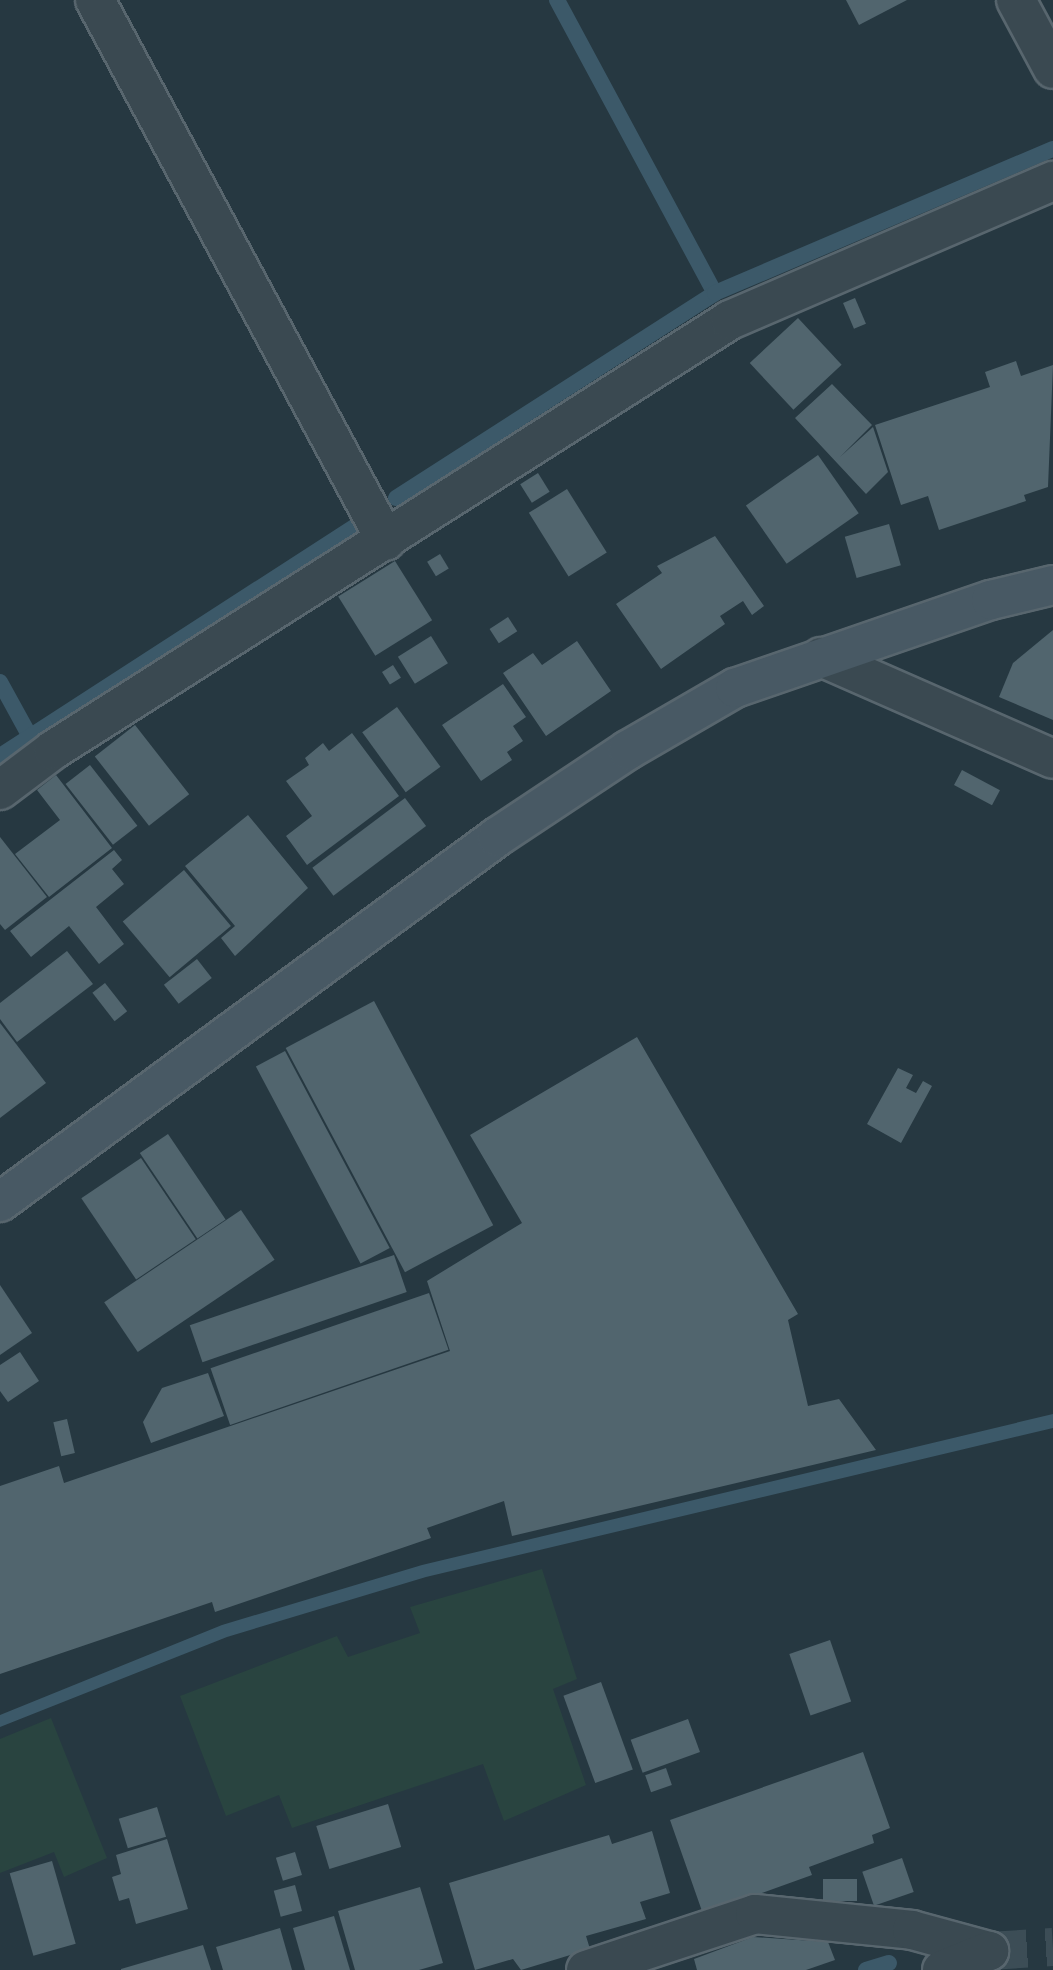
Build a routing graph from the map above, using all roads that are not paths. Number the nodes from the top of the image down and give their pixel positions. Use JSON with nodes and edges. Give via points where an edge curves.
{"nodes":[{"id":1,"x":95,"y":0,"type":"edge"},
{"id":2,"x":1016,"y":0,"type":"edge"},
{"id":3,"x":1053,"y":69,"type":"edge"},
{"id":4,"x":1053,"y":181,"type":"edge"},
{"id":5,"x":386,"y":541,"type":"junction"},
{"id":6,"x":1053,"y":585,"type":"edge"},
{"id":7,"x":821,"y":657,"type":"junction"},
{"id":8,"x":1053,"y":759,"type":"edge"},
{"id":9,"x":0,"y":790,"type":"edge"},
{"id":10,"x":0,"y":1202,"type":"edge"},
{"id":11,"x":586,"y":1970,"type":"edge"},
{"id":12,"x":942,"y":1970,"type":"edge"}],
"edges":[{"from":1,"to":5,"type":"street"},
{"from":2,"to":3,"type":"street"},
{"from":4,"to":5,"type":"street","via":[[730,320]]},
{"from":5,"to":9,"type":"street","via":[[53,750]]},
{"from":6,"to":7,"type":"street"},
{"from":7,"to":8,"type":"street"},
{"from":7,"to":10,"type":"street","via":[[734,688],[497,837]]},
{"from":11,"to":12,"type":"street","via":[[755,1914],[912,1930],[989,1951]]}]}
